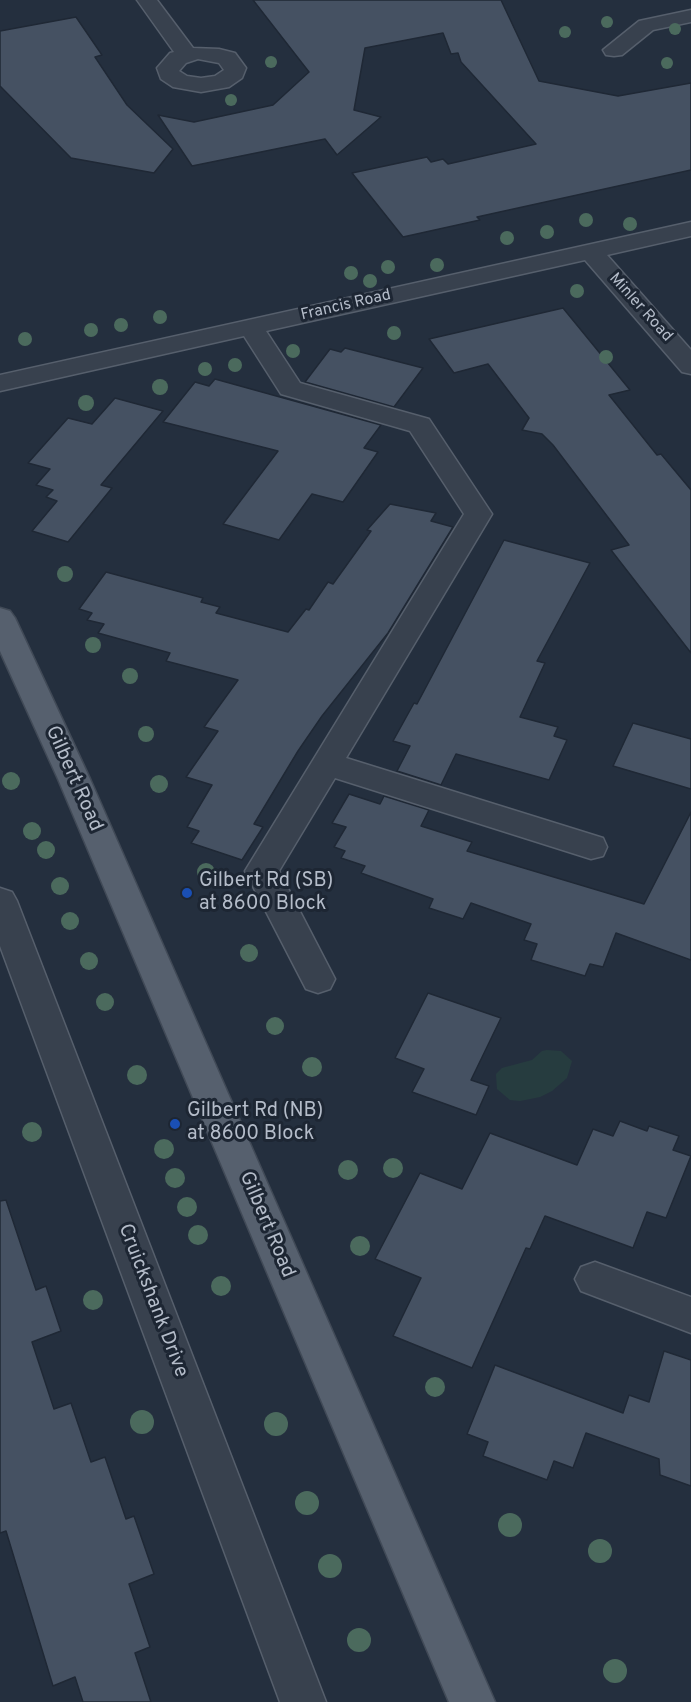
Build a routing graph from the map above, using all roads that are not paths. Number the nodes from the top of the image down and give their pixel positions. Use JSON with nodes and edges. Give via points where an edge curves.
{"nodes":[{"id":1,"x":147,"y":0,"type":"edge"},
{"id":2,"x":691,"y":16,"type":"edge"},
{"id":3,"x":614,"y":50,"type":"dead end"},
{"id":4,"x":187,"y":55,"type":"dead end"},
{"id":5,"x":691,"y":229,"type":"edge"},
{"id":6,"x":590,"y":251,"type":"junction"},
{"id":7,"x":251,"y":327,"type":"junction"},
{"id":8,"x":691,"y":366,"type":"edge"},
{"id":9,"x":0,"y":383,"type":"edge"},
{"id":10,"x":0,"y":618,"type":"edge"},
{"id":11,"x":327,"y":764,"type":"junction"},
{"id":12,"x":591,"y":848,"type":"dead end"},
{"id":13,"x":0,"y":901,"type":"edge"},
{"id":14,"x":318,"y":979,"type":"dead end"},
{"id":15,"x":595,"y":1279,"type":"dead end"},
{"id":16,"x":691,"y":1315,"type":"edge"},
{"id":17,"x":303,"y":1702,"type":"edge"},
{"id":18,"x":472,"y":1702,"type":"edge"}],
"edges":[{"from":1,"to":4,"type":"street"},
{"from":2,"to":3,"type":"street","via":[[646,25]]},
{"from":5,"to":6,"type":"street","name":"Francis Road"},
{"from":6,"to":7,"type":"street","name":"Francis Road"},
{"from":6,"to":8,"type":"street","name":"Minler Road"},
{"from":7,"to":9,"type":"street","name":"Francis Road"},
{"from":7,"to":11,"type":"street","via":[[290,388],[420,425],[478,514]]},
{"from":10,"to":18,"type":"main road","name":"Gilbert Road","via":[[74,779]]},
{"from":11,"to":12,"type":"street"},
{"from":11,"to":14,"type":"street","via":[[262,871]]},
{"from":13,"to":17,"type":"street","name":"Cruickshank Drive"},
{"from":15,"to":16,"type":"street"}]}
